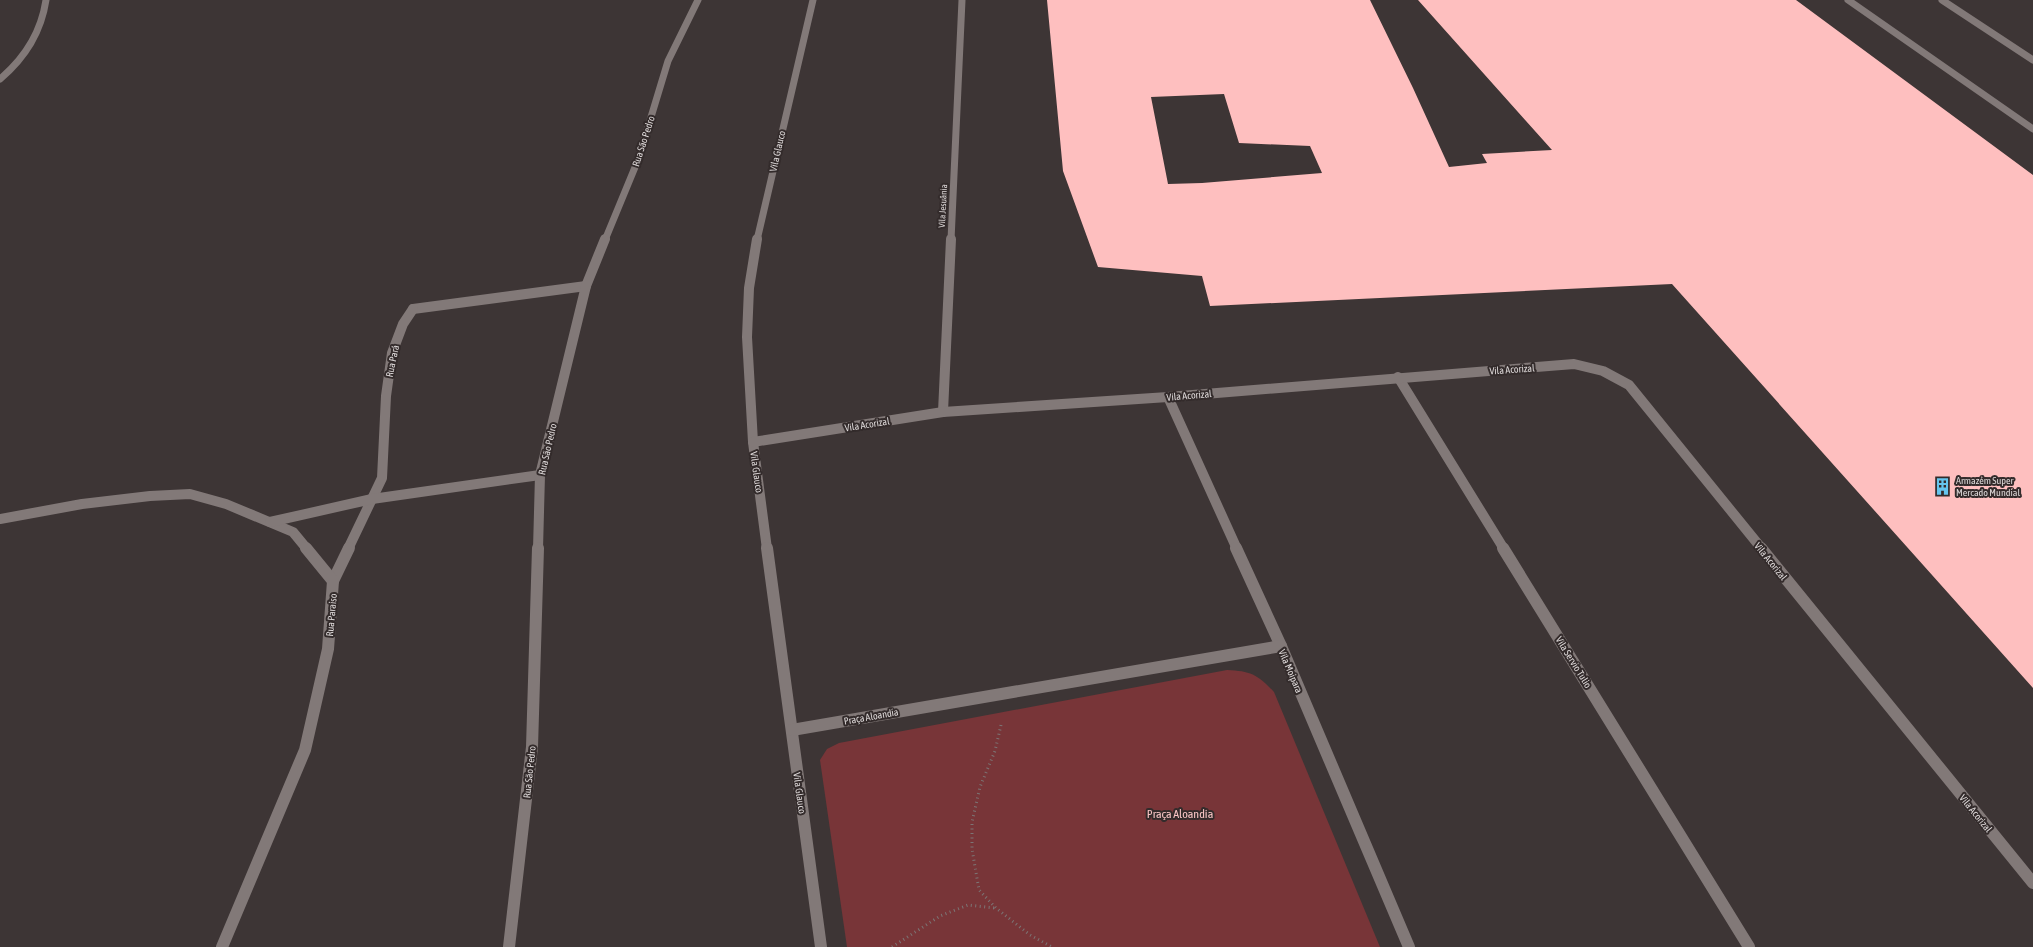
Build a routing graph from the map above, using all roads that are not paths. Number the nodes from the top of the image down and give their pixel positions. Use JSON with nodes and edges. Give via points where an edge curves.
{"nodes":[{"id":1,"x":46,"y":0,"type":"edge"},
{"id":2,"x":698,"y":0,"type":"edge"},
{"id":3,"x":812,"y":0,"type":"edge"},
{"id":4,"x":962,"y":0,"type":"edge"},
{"id":5,"x":1848,"y":0,"type":"edge"},
{"id":6,"x":1942,"y":0,"type":"edge"},
{"id":7,"x":2033,"y":60,"type":"edge"},
{"id":8,"x":0,"y":79,"type":"edge"},
{"id":9,"x":2033,"y":129,"type":"edge"},
{"id":10,"x":586,"y":286,"type":"junction"},
{"id":11,"x":1398,"y":377,"type":"junction"},
{"id":12,"x":1168,"y":397,"type":"junction"},
{"id":13,"x":943,"y":412,"type":"junction"},
{"id":14,"x":753,"y":442,"type":"junction"},
{"id":15,"x":540,"y":475,"type":"junction"},
{"id":16,"x":372,"y":499,"type":"junction"},
{"id":17,"x":0,"y":519,"type":"edge"},
{"id":18,"x":270,"y":522,"type":"junction"},
{"id":19,"x":333,"y":581,"type":"junction"},
{"id":20,"x":1281,"y":646,"type":"junction"},
{"id":21,"x":792,"y":730,"type":"junction"},
{"id":22,"x":2033,"y":883,"type":"edge"},
{"id":23,"x":222,"y":947,"type":"edge"},
{"id":24,"x":510,"y":947,"type":"edge"},
{"id":25,"x":821,"y":947,"type":"edge"},
{"id":26,"x":1409,"y":947,"type":"edge"},
{"id":27,"x":1749,"y":947,"type":"edge"}],
"edges":[{"from":1,"to":8,"type":"street","via":[[45,17],[36,36],[9,72]]},
{"from":2,"to":10,"type":"street","name":"Rua São Pedro","via":[[668,61],[638,160]]},
{"from":3,"to":14,"type":"street","name":"Vila Glauco","via":[[758,235],[749,288],[747,337]]},
{"from":4,"to":13,"type":"street","name":"Vila Jesuânia"},
{"from":5,"to":9,"type":"street"},
{"from":6,"to":7,"type":"street"},
{"from":10,"to":15,"type":"street","name":"Rua São Pedro"},
{"from":10,"to":16,"type":"street","name":"Rua Pará","via":[[413,309],[403,324],[392,353],[386,396],[382,478]]},
{"from":11,"to":12,"type":"street","name":"Vila Acorizal"},
{"from":11,"to":22,"type":"street","name":"Vila Acorizal","via":[[1574,364],[1614,374],[1629,386]]},
{"from":11,"to":27,"type":"street","name":"Vila Servio Tulio"},
{"from":12,"to":13,"type":"street","name":"Vila Acorizal"},
{"from":12,"to":20,"type":"street","name":"Vila Moipara"},
{"from":13,"to":14,"type":"street","name":"Vila Acorizal"},
{"from":14,"to":21,"type":"street","name":"Vila Glauco"},
{"from":15,"to":16,"type":"street"},
{"from":15,"to":24,"type":"street","name":"Rua São Pedro","via":[[532,747]]},
{"from":16,"to":18,"type":"street"},
{"from":16,"to":19,"type":"street","name":"Rua Pará"},
{"from":17,"to":18,"type":"street","name":"Rua Paraíso","via":[[82,504],[190,494],[226,504]]},
{"from":18,"to":19,"type":"street","name":"Rua Paraíso","via":[[293,532]]},
{"from":19,"to":23,"type":"street","name":"Rua Paraíso","via":[[328,649],[305,750]]},
{"from":20,"to":21,"type":"street","name":"Praça Aloandia"},
{"from":20,"to":26,"type":"street","name":"Vila Moipara"},
{"from":21,"to":25,"type":"street","name":"Vila Glauco"}]}
